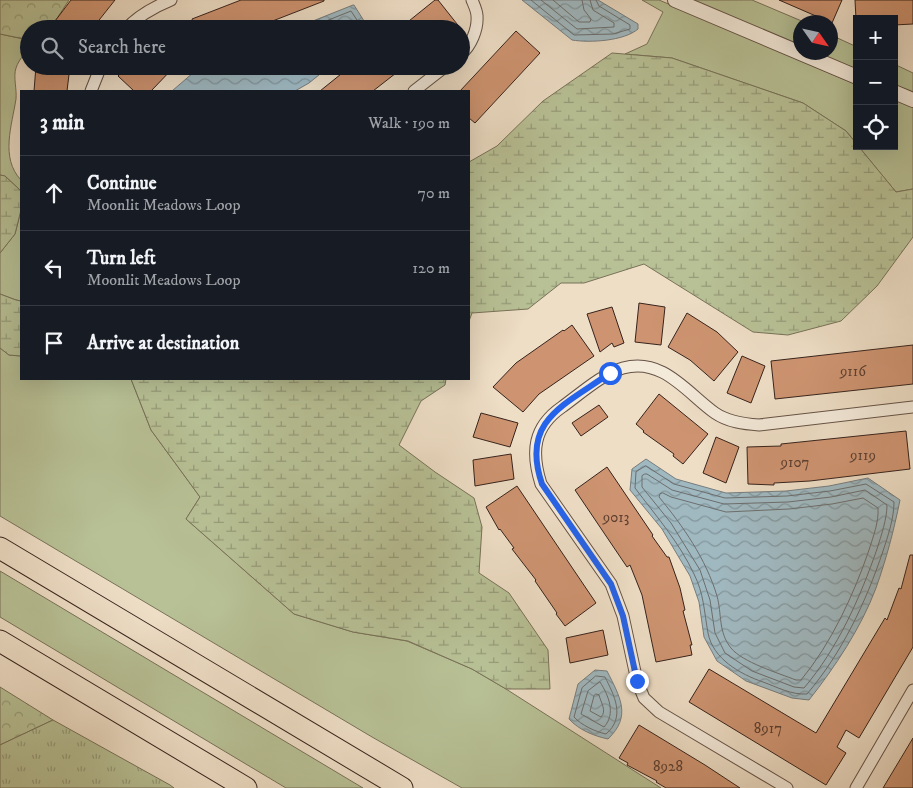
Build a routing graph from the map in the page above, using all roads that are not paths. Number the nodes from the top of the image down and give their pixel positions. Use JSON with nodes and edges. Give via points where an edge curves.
{"nodes":[{"id":1,"x":171,"y":0,"type":"edge"},
{"id":2,"x":472,"y":0,"type":"edge"},
{"id":3,"x":676,"y":0,"type":"edge"},
{"id":4,"x":134,"y":20,"type":"edge"},
{"id":5,"x":470,"y":42,"type":"edge"},
{"id":6,"x":97,"y":75,"type":"edge"},
{"id":7,"x":434,"y":75,"type":"edge"},
{"id":8,"x":853,"y":75,"type":"edge"},
{"id":9,"x":91,"y":90,"type":"edge"},
{"id":10,"x":415,"y":90,"type":"edge"},
{"id":11,"x":898,"y":94,"type":"edge"},
{"id":12,"x":913,"y":100,"type":"edge"},
{"id":13,"x":913,"y":408,"type":"edge"},
{"id":14,"x":0,"y":548,"type":"edge"},
{"id":15,"x":0,"y":641,"type":"edge"},
{"id":16,"x":913,"y":690,"type":"edge"},
{"id":17,"x":246,"y":788,"type":"edge"},
{"id":18,"x":402,"y":788,"type":"edge"},
{"id":19,"x":787,"y":788,"type":"edge"},
{"id":20,"x":856,"y":788,"type":"edge"}],
"edges":[{"from":1,"to":4,"type":"street"},
{"from":2,"to":5,"type":"street","via":[[477,16],[475,34]]},
{"from":3,"to":8,"type":"street"},
{"from":6,"to":9,"type":"street"},
{"from":7,"to":10,"type":"street"},
{"from":11,"to":12,"type":"street"},
{"from":13,"to":19,"type":"street","via":[[759,425],[739,423],[716,414],[672,376],[639,366],[610,373],[550,415],[539,433],[535,449],[536,467],[542,484],[611,584],[623,616],[637,681],[644,698],[659,712]]},
{"from":14,"to":18,"type":"highway"},
{"from":15,"to":17,"type":"highway"},
{"from":16,"to":20,"type":"street"}]}
